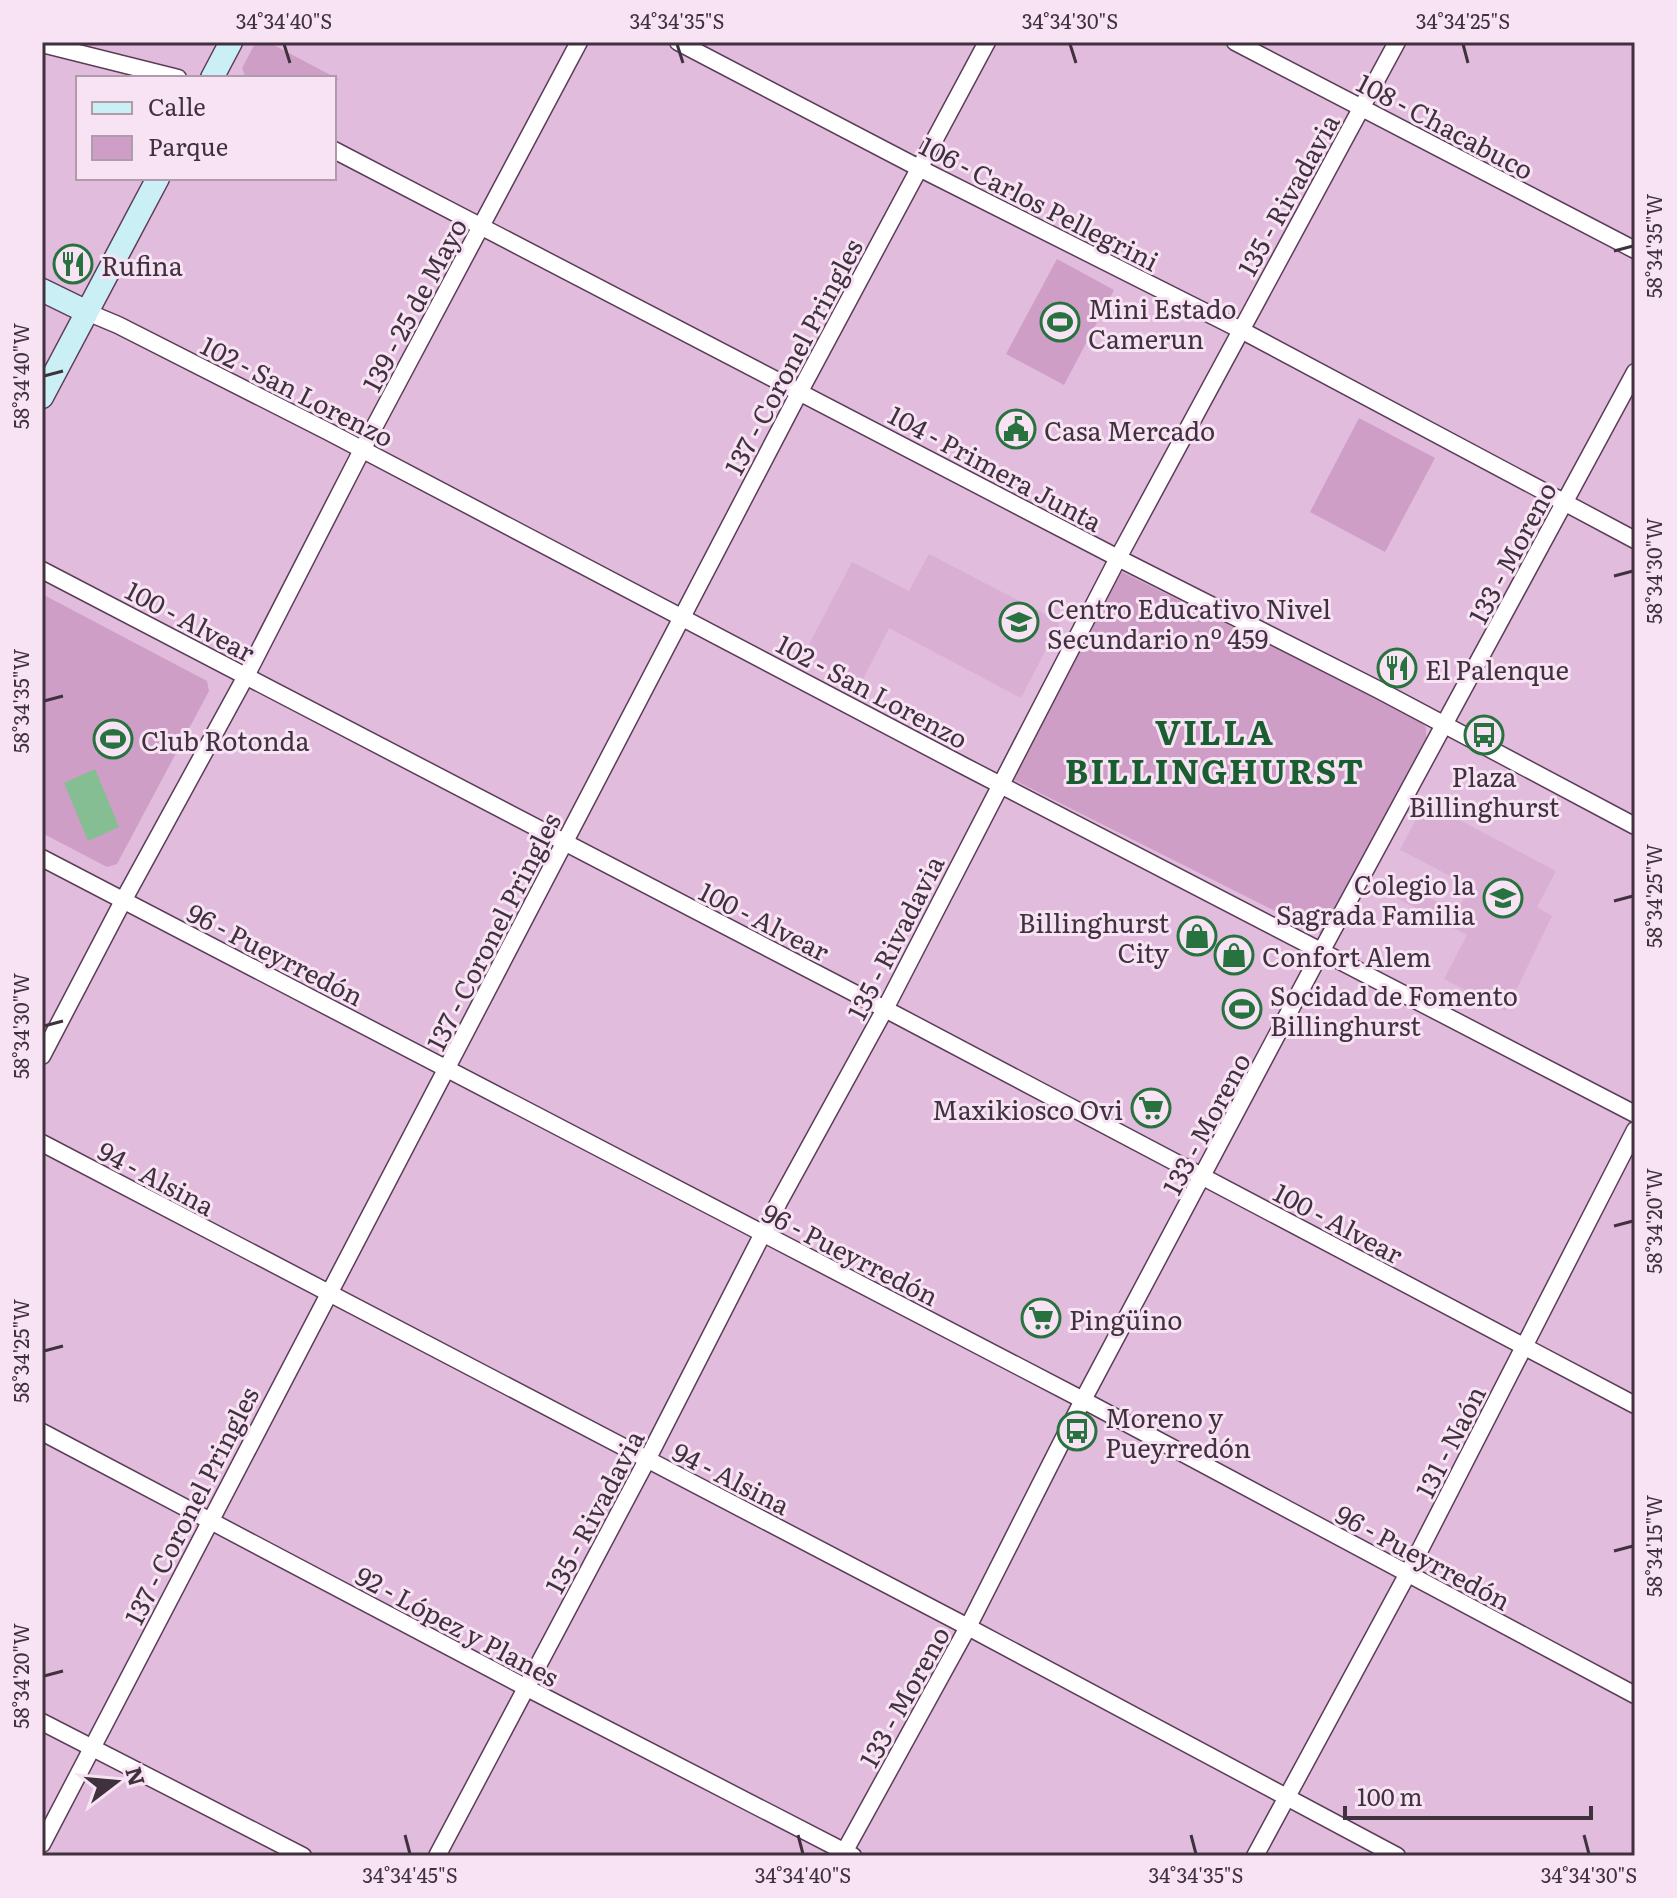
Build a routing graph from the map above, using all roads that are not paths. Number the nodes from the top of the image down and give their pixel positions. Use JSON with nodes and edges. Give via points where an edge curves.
{"nodes":[{"id":1,"x":231,"y":42,"type":"edge"},
{"id":2,"x":579,"y":42,"type":"edge"},
{"id":3,"x":678,"y":42,"type":"edge"},
{"id":4,"x":987,"y":42,"type":"edge"},
{"id":5,"x":1235,"y":42,"type":"edge"},
{"id":6,"x":1397,"y":42,"type":"edge"},
{"id":7,"x":42,"y":44,"type":"edge"},
{"id":8,"x":170,"y":76,"type":"edge"},
{"id":9,"x":213,"y":76,"type":"edge"},
{"id":10,"x":1362,"y":108,"type":"junction"},
{"id":11,"x":336,"y":151,"type":"edge"},
{"id":12,"x":919,"y":168,"type":"junction"},
{"id":13,"x":157,"y":180,"type":"edge"},
{"id":14,"x":481,"y":228,"type":"junction"},
{"id":15,"x":1635,"y":250,"type":"edge"},
{"id":16,"x":42,"y":290,"type":"edge"},
{"id":17,"x":87,"y":312,"type":"junction"},
{"id":18,"x":1241,"y":330,"type":"junction"},
{"id":19,"x":1635,"y":372,"type":"edge"},
{"id":20,"x":800,"y":391,"type":"junction"},
{"id":21,"x":42,"y":397,"type":"edge"},
{"id":22,"x":362,"y":450,"type":"junction"},
{"id":23,"x":1566,"y":503,"type":"junction"},
{"id":24,"x":1635,"y":540,"type":"edge"},
{"id":25,"x":1118,"y":558,"type":"junction"},
{"id":26,"x":42,"y":570,"type":"edge"},
{"id":27,"x":682,"y":617,"type":"junction"},
{"id":28,"x":246,"y":676,"type":"junction"},
{"id":29,"x":1444,"y":727,"type":"junction"},
{"id":30,"x":1001,"y":784,"type":"junction"},
{"id":31,"x":1635,"y":826,"type":"edge"},
{"id":32,"x":565,"y":843,"type":"junction"},
{"id":33,"x":42,"y":858,"type":"edge"},
{"id":34,"x":123,"y":901,"type":"junction"},
{"id":35,"x":1322,"y":950,"type":"junction"},
{"id":36,"x":885,"y":1009,"type":"junction"},
{"id":37,"x":42,"y":1056,"type":"edge"},
{"id":38,"x":448,"y":1069,"type":"junction"},
{"id":39,"x":1635,"y":1114,"type":"edge"},
{"id":40,"x":1635,"y":1130,"type":"edge"},
{"id":41,"x":42,"y":1143,"type":"edge"},
{"id":42,"x":1203,"y":1177,"type":"junction"},
{"id":43,"x":763,"y":1235,"type":"junction"},
{"id":44,"x":327,"y":1294,"type":"junction"},
{"id":45,"x":1525,"y":1347,"type":"junction"},
{"id":46,"x":1083,"y":1400,"type":"junction"},
{"id":47,"x":1635,"y":1405,"type":"edge"},
{"id":48,"x":42,"y":1432,"type":"edge"},
{"id":49,"x":647,"y":1460,"type":"junction"},
{"id":50,"x":209,"y":1520,"type":"junction"},
{"id":51,"x":1407,"y":1575,"type":"junction"},
{"id":52,"x":968,"y":1627,"type":"junction"},
{"id":53,"x":527,"y":1688,"type":"junction"},
{"id":54,"x":1635,"y":1695,"type":"edge"},
{"id":55,"x":42,"y":1722,"type":"edge"},
{"id":56,"x":92,"y":1748,"type":"junction"},
{"id":57,"x":1287,"y":1797,"type":"junction"},
{"id":58,"x":42,"y":1844,"type":"edge"},
{"id":59,"x":847,"y":1855,"type":"edge"},
{"id":60,"x":303,"y":1856,"type":"edge"},
{"id":61,"x":437,"y":1856,"type":"edge"},
{"id":62,"x":1255,"y":1856,"type":"edge"},
{"id":63,"x":1397,"y":1856,"type":"edge"}],
"edges":[{"from":1,"to":9,"type":"main road"},
{"from":2,"to":14,"type":"street","name":"139 - 25 de Mayo"},
{"from":3,"to":12,"type":"street","name":"106 - Carlos Pellegrini"},
{"from":4,"to":12,"type":"street","name":"137 - Coronel Pringles"},
{"from":5,"to":10,"type":"street","name":"108 - Chacabuco"},
{"from":6,"to":10,"type":"street","name":"135 - Rivadavia"},
{"from":7,"to":8,"type":"street"},
{"from":10,"to":15,"type":"street","name":"108 - Chacabuco"},
{"from":10,"to":18,"type":"street","name":"135 - Rivadavia"},
{"from":11,"to":14,"type":"street","name":"104 - Primera Junta"},
{"from":12,"to":18,"type":"street","name":"106 - Carlos Pellegrini"},
{"from":12,"to":20,"type":"street","name":"137 - Coronel Pringles"},
{"from":13,"to":17,"type":"main road"},
{"from":14,"to":20,"type":"street","name":"104 - Primera Junta"},
{"from":14,"to":22,"type":"street","name":"139 - 25 de Mayo"},
{"from":16,"to":17,"type":"main road"},
{"from":17,"to":21,"type":"main road"},
{"from":17,"to":22,"type":"street","name":"102 - San Lorenzo"},
{"from":18,"to":23,"type":"street","name":"106 - Carlos Pellegrini"},
{"from":18,"to":25,"type":"street","name":"135 - Rivadavia"},
{"from":19,"to":23,"type":"street","name":"133 - Moreno"},
{"from":20,"to":25,"type":"street","name":"104 - Primera Junta"},
{"from":20,"to":27,"type":"street","name":"137 - Coronel Pringles"},
{"from":22,"to":27,"type":"street","name":"102 - San Lorenzo"},
{"from":22,"to":28,"type":"street","name":"139 - 25 de Mayo"},
{"from":23,"to":24,"type":"street","name":"106 - Carlos Pellegrini"},
{"from":23,"to":29,"type":"street","name":"133 - Moreno"},
{"from":25,"to":29,"type":"street","name":"104 - Primera Junta"},
{"from":25,"to":30,"type":"street","name":"135 - Rivadavia"},
{"from":26,"to":28,"type":"street","name":"100 - Alvear"},
{"from":27,"to":30,"type":"street","name":"102 - San Lorenzo"},
{"from":27,"to":32,"type":"street","name":"137 - Coronel Pringles"},
{"from":28,"to":32,"type":"street","name":"100 - Alvear"},
{"from":28,"to":34,"type":"street","name":"139 - 25 de Mayo"},
{"from":29,"to":31,"type":"street","name":"104 - Primera Junta"},
{"from":29,"to":35,"type":"street","name":"133 - Moreno"},
{"from":30,"to":35,"type":"street","name":"102 - San Lorenzo"},
{"from":30,"to":36,"type":"street","name":"135 - Rivadavia"},
{"from":32,"to":36,"type":"street","name":"100 - Alvear"},
{"from":32,"to":38,"type":"street","name":"137 - Coronel Pringles"},
{"from":33,"to":34,"type":"street","name":"96 - Pueyrredón"},
{"from":34,"to":37,"type":"street","name":"139 - 25 de Mayo"},
{"from":34,"to":38,"type":"street","name":"96 - Pueyrredón"},
{"from":35,"to":39,"type":"street","name":"102 - San Lorenzo"},
{"from":35,"to":42,"type":"street","name":"133 - Moreno"},
{"from":36,"to":42,"type":"street","name":"100 - Alvear"},
{"from":36,"to":43,"type":"street","name":"135 - Rivadavia"},
{"from":38,"to":43,"type":"street","name":"96 - Pueyrredón"},
{"from":38,"to":44,"type":"street","name":"137 - Coronel Pringles"},
{"from":40,"to":45,"type":"street","name":"131 - Naón"},
{"from":41,"to":44,"type":"street","name":"94 - Alsina"},
{"from":42,"to":45,"type":"street","name":"100 - Alvear"},
{"from":42,"to":46,"type":"street","name":"133 - Moreno"},
{"from":43,"to":46,"type":"street","name":"96 - Pueyrredón"},
{"from":43,"to":49,"type":"street","name":"135 - Rivadavia"},
{"from":44,"to":49,"type":"street","name":"94 - Alsina"},
{"from":44,"to":50,"type":"street","name":"137 - Coronel Pringles"},
{"from":45,"to":47,"type":"street","name":"100 - Alvear"},
{"from":45,"to":51,"type":"street","name":"131 - Naón"},
{"from":46,"to":51,"type":"street","name":"96 - Pueyrredón"},
{"from":46,"to":52,"type":"street","name":"133 - Moreno"},
{"from":48,"to":50,"type":"street","name":"92 - López y Planes"},
{"from":49,"to":52,"type":"street","name":"94 - Alsina"},
{"from":49,"to":53,"type":"street","name":"135 - Rivadavia"},
{"from":50,"to":53,"type":"street","name":"92 - López y Planes"},
{"from":50,"to":56,"type":"street","name":"137 - Coronel Pringles"},
{"from":51,"to":54,"type":"street","name":"96 - Pueyrredón"},
{"from":51,"to":57,"type":"street","name":"131 - Naón"},
{"from":52,"to":57,"type":"street","name":"94 - Alsina"},
{"from":52,"to":59,"type":"street","name":"133 - Moreno"},
{"from":53,"to":59,"type":"street","name":"92 - López y Planes"},
{"from":53,"to":61,"type":"street","name":"135 - Rivadavia"},
{"from":55,"to":56,"type":"street"},
{"from":56,"to":58,"type":"street","name":"137 - Coronel Pringles"},
{"from":56,"to":60,"type":"street"},
{"from":57,"to":62,"type":"street","name":"131 - Naón"},
{"from":57,"to":63,"type":"street","name":"94 - Alsina"}]}
